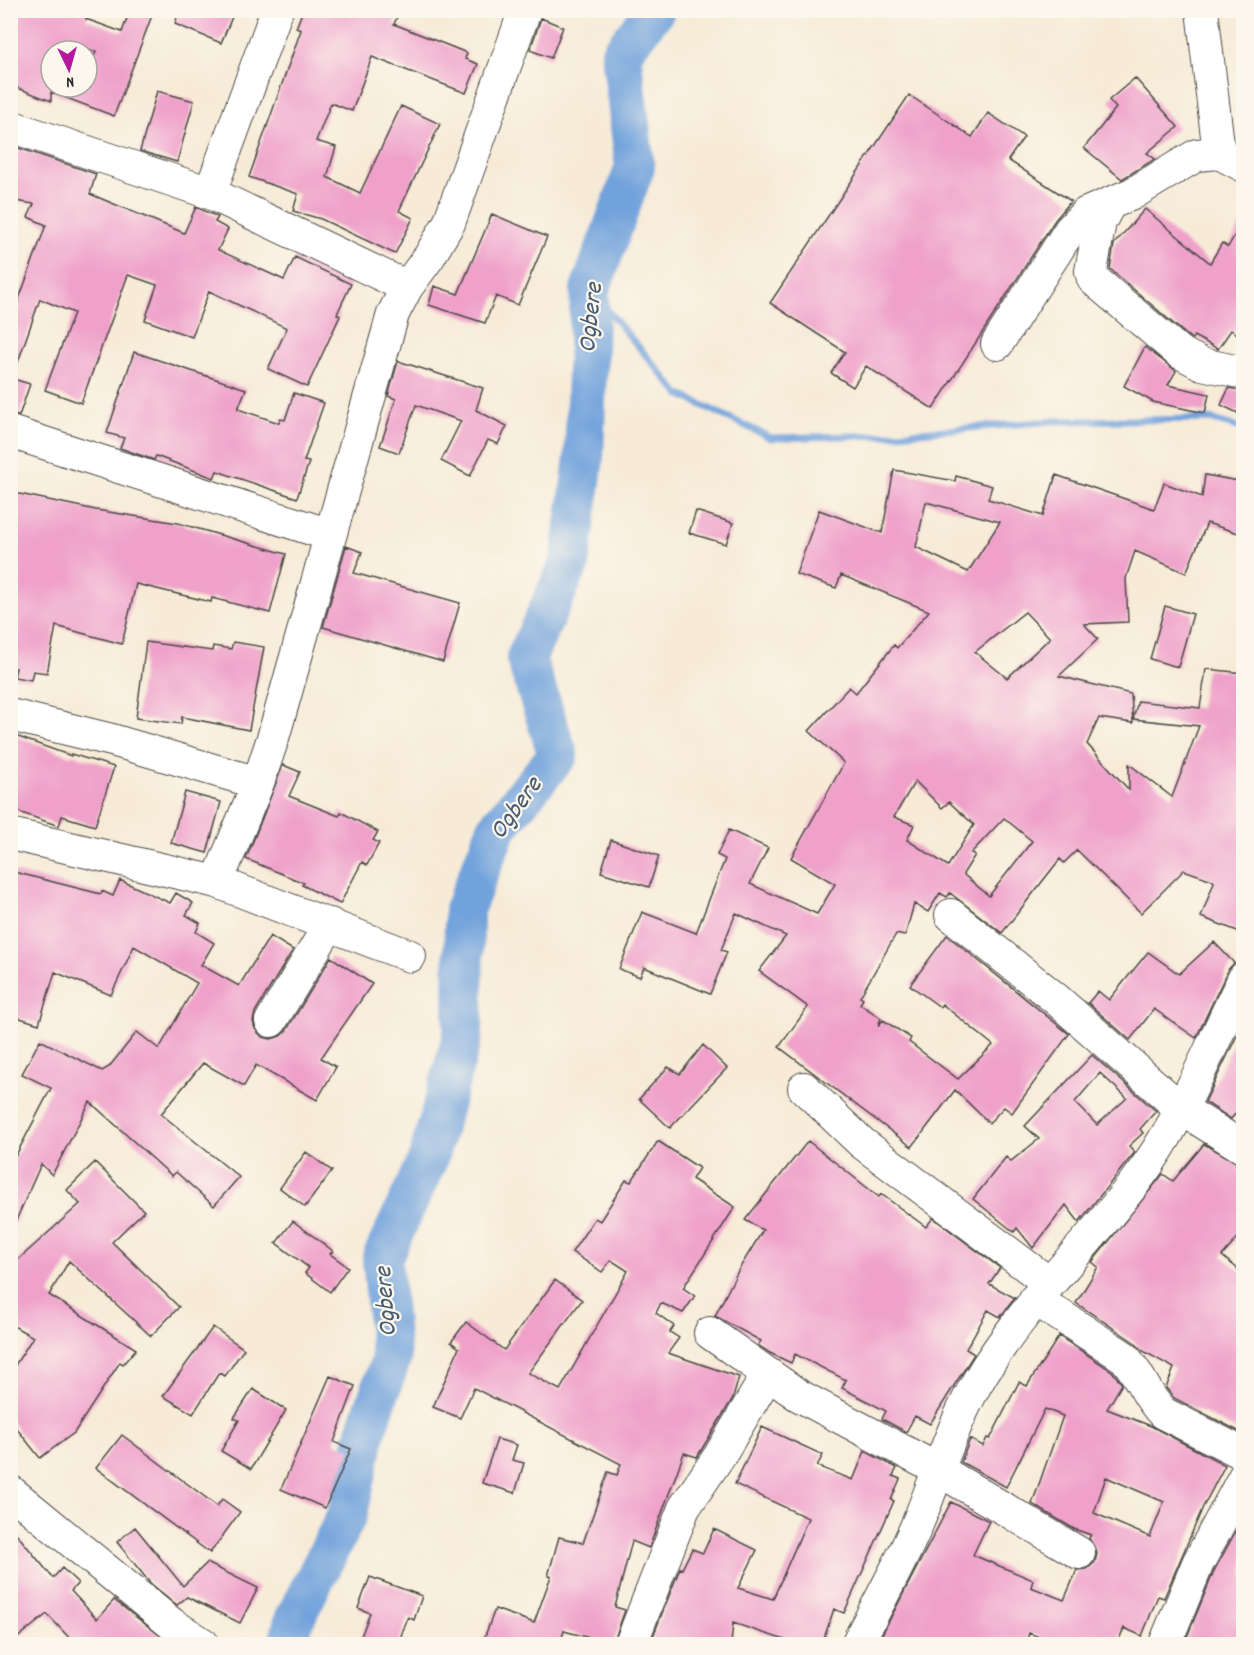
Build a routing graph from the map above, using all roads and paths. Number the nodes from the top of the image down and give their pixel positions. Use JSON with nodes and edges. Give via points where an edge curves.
{"nodes":[{"id":1,"x":277,"y":10,"type":"edge"},
{"id":2,"x":525,"y":10,"type":"edge"},
{"id":3,"x":1202,"y":10,"type":"edge"},
{"id":4,"x":10,"y":126,"type":"edge"},
{"id":5,"x":1231,"y":159,"type":"edge"},
{"id":6,"x":210,"y":194,"type":"junction"},
{"id":7,"x":1109,"y":205,"type":"junction"},
{"id":8,"x":407,"y":287,"type":"junction"},
{"id":9,"x":997,"y":344,"type":"dead end"},
{"id":10,"x":1244,"y":373,"type":"edge"},
{"id":11,"x":10,"y":432,"type":"edge"},
{"id":12,"x":330,"y":535,"type":"junction"},
{"id":13,"x":10,"y":715,"type":"edge"},
{"id":14,"x":258,"y":783,"type":"junction"},
{"id":15,"x":10,"y":834,"type":"edge"},
{"id":16,"x":217,"y":882,"type":"junction"},
{"id":17,"x":951,"y":915,"type":"dead end"},
{"id":18,"x":330,"y":924,"type":"junction"},
{"id":19,"x":410,"y":956,"type":"dead end"},
{"id":20,"x":1244,"y":978,"type":"edge"},
{"id":21,"x":271,"y":1021,"type":"dead end"},
{"id":22,"x":804,"y":1088,"type":"dead end"},
{"id":23,"x":1180,"y":1108,"type":"junction"},
{"id":24,"x":1244,"y":1148,"type":"edge"},
{"id":25,"x":1042,"y":1291,"type":"junction"},
{"id":26,"x":710,"y":1333,"type":"dead end"},
{"id":27,"x":768,"y":1374,"type":"junction"},
{"id":28,"x":1244,"y":1454,"type":"edge"},
{"id":29,"x":937,"y":1469,"type":"junction"},
{"id":30,"x":1244,"y":1477,"type":"edge"},
{"id":31,"x":10,"y":1491,"type":"edge"},
{"id":32,"x":1078,"y":1553,"type":"dead end"},
{"id":33,"x":203,"y":1644,"type":"edge"},
{"id":34,"x":631,"y":1644,"type":"edge"},
{"id":35,"x":857,"y":1644,"type":"edge"},
{"id":36,"x":1165,"y":1644,"type":"edge"}],
"edges":[{"from":1,"to":6,"type":"street"},
{"from":2,"to":8,"type":"street","via":[[449,223]]},
{"from":3,"to":5,"type":"street"},
{"from":4,"to":6,"type":"street"},
{"from":5,"to":7,"type":"street","via":[[1197,155]]},
{"from":6,"to":8,"type":"street"},
{"from":7,"to":9,"type":"street","via":[[1084,214],[1070,230]]},
{"from":7,"to":10,"type":"street","via":[[1100,222],[1091,270],[1093,279],[1179,352],[1202,364]]},
{"from":8,"to":12,"type":"street","via":[[393,314]]},
{"from":11,"to":12,"type":"street"},
{"from":12,"to":14,"type":"street"},
{"from":13,"to":14,"type":"street"},
{"from":14,"to":16,"type":"street"},
{"from":15,"to":16,"type":"street"},
{"from":16,"to":18,"type":"street"},
{"from":17,"to":23,"type":"street","via":[[1056,999]]},
{"from":18,"to":19,"type":"street"},
{"from":18,"to":21,"type":"street"},
{"from":20,"to":23,"type":"street"},
{"from":22,"to":25,"type":"street","via":[[862,1143]]},
{"from":23,"to":24,"type":"street"},
{"from":23,"to":25,"type":"street","via":[[1135,1182]]},
{"from":25,"to":28,"type":"street","via":[[1136,1369],[1162,1413]]},
{"from":25,"to":29,"type":"street","via":[[978,1380]]},
{"from":26,"to":27,"type":"street"},
{"from":27,"to":29,"type":"street","via":[[798,1395]]},
{"from":27,"to":34,"type":"street","via":[[684,1508]]},
{"from":29,"to":32,"type":"street"},
{"from":29,"to":35,"type":"street","via":[[917,1526]]},
{"from":30,"to":36,"type":"street","via":[[1198,1563]]},
{"from":31,"to":33,"type":"street","via":[[172,1624]]}]}
